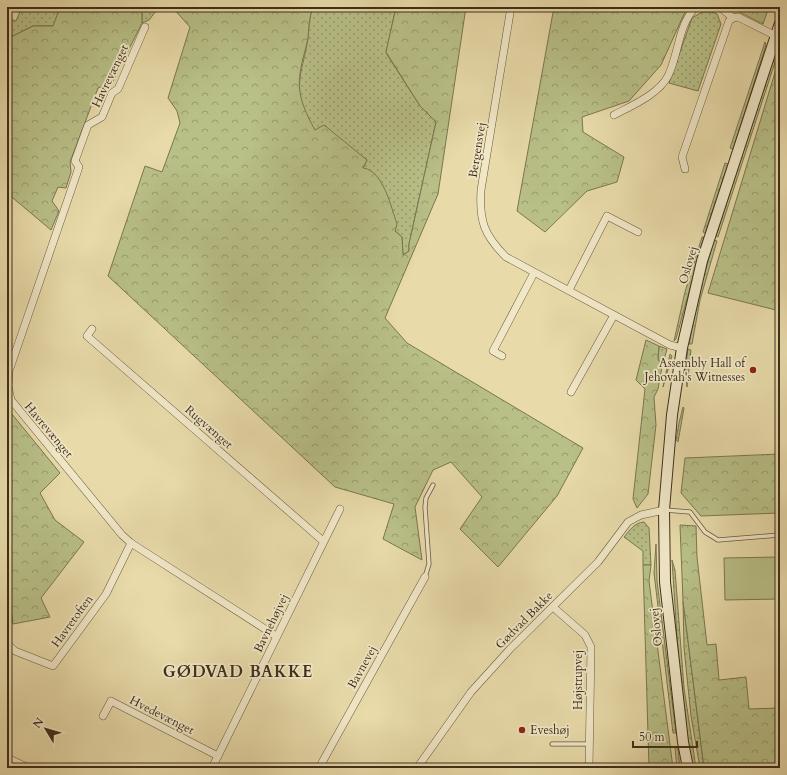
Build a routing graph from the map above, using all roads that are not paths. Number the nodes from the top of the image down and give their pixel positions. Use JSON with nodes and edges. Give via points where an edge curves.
{"nodes":[{"id":1,"x":511,"y":7,"type":"edge"},
{"id":2,"x":696,"y":7,"type":"edge"},
{"id":3,"x":720,"y":7,"type":"edge"},
{"id":4,"x":733,"y":18,"type":"junction"},
{"id":5,"x":780,"y":23,"type":"edge"},
{"id":6,"x":145,"y":27,"type":"dead end"},
{"id":7,"x":776,"y":36,"type":"junction"},
{"id":8,"x":614,"y":115,"type":"dead end"},
{"id":9,"x":685,"y":169,"type":"dead end"},
{"id":10,"x":638,"y":232,"type":"dead end"},
{"id":11,"x":534,"y":273,"type":"junction"},
{"id":12,"x":569,"y":290,"type":"junction"},
{"id":13,"x":614,"y":315,"type":"junction"},
{"id":14,"x":92,"y":329,"type":"dead end"},
{"id":15,"x":682,"y":348,"type":"junction"},
{"id":16,"x":502,"y":356,"type":"dead end"},
{"id":17,"x":571,"y":392,"type":"dead end"},
{"id":18,"x":433,"y":485,"type":"dead end"},
{"id":19,"x":340,"y":509,"type":"dead end"},
{"id":20,"x":664,"y":510,"type":"junction"},
{"id":21,"x":778,"y":535,"type":"dead end"},
{"id":22,"x":322,"y":541,"type":"junction"},
{"id":23,"x":131,"y":543,"type":"junction"},
{"id":24,"x":425,"y":577,"type":"joint"},
{"id":25,"x":553,"y":607,"type":"junction"},
{"id":26,"x":276,"y":636,"type":"junction"},
{"id":27,"x":7,"y":644,"type":"edge"},
{"id":28,"x":103,"y":716,"type":"dead end"},
{"id":29,"x":683,"y":742,"type":"junction"},
{"id":30,"x":552,"y":744,"type":"dead end"},
{"id":31,"x":589,"y":744,"type":"junction"},
{"id":32,"x":218,"y":756,"type":"junction"},
{"id":33,"x":7,"y":758,"type":"edge"},
{"id":34,"x":29,"y":768,"type":"edge"},
{"id":35,"x":212,"y":768,"type":"edge"},
{"id":36,"x":319,"y":768,"type":"edge"},
{"id":37,"x":417,"y":768,"type":"edge"},
{"id":38,"x":589,"y":768,"type":"edge"},
{"id":39,"x":683,"y":768,"type":"edge"},
{"id":40,"x":688,"y":768,"type":"edge"}],
"edges":[{"from":1,"to":11,"type":"street","name":"Bergensvej","via":[[481,190],[480,210],[485,230],[494,245],[506,257]]},
{"from":2,"to":8,"type":"street","via":[[688,16],[668,76],[646,98]]},
{"from":3,"to":4,"type":"street"},
{"from":4,"to":7,"type":"street"},
{"from":4,"to":9,"type":"street","via":[[728,21],[682,157]]},
{"from":5,"to":7,"type":"street","name":"Oslovej"},
{"from":6,"to":23,"type":"street","name":"Havrevænget","via":[[128,69],[118,89],[112,93],[102,117],[88,125],[75,161],[78,167],[9,370],[8,386],[11,400],[17,410]]},
{"from":7,"to":15,"type":"street","name":"Oslovej","via":[[702,261]]},
{"from":10,"to":12,"type":"street","via":[[607,216]]},
{"from":11,"to":12,"type":"street","name":"Bergensvej"},
{"from":11,"to":16,"type":"street","via":[[493,351]]},
{"from":12,"to":13,"type":"street","name":"Bergensvej"},
{"from":13,"to":15,"type":"street","name":"Bergensvej","via":[[670,345]]},
{"from":13,"to":17,"type":"street"},
{"from":14,"to":22,"type":"street","name":"Rugvænget","via":[[87,336]]},
{"from":15,"to":20,"type":"street","name":"Oslovej","via":[[672,415]]},
{"from":18,"to":24,"type":"lane","via":[[426,498],[425,507],[429,564]]},
{"from":19,"to":22,"type":"street","name":"Bavnehøjvej"},
{"from":20,"to":21,"type":"lane","via":[[690,512],[705,532],[718,540]]},
{"from":20,"to":25,"type":"street","name":"Gødvad Bakke","via":[[641,514],[628,522],[598,562]]},
{"from":20,"to":29,"type":"street","name":"Oslovej","via":[[667,605]]},
{"from":22,"to":26,"type":"street","name":"Bavnehøjvej"},
{"from":23,"to":26,"type":"street","name":"Havrevænget"},
{"from":23,"to":27,"type":"street","name":"Havretoften","via":[[106,594],[53,666],[15,651]]},
{"from":24,"to":36,"type":"street","name":"Bavnevej"},
{"from":25,"to":31,"type":"street","name":"Højstrupvej","via":[[585,635],[591,647]]},
{"from":25,"to":37,"type":"street","name":"Gødvad Bakke","via":[[471,692]]},
{"from":26,"to":32,"type":"street","name":"Bavnehøjvej"},
{"from":28,"to":32,"type":"street","name":"Hvedevænget","via":[[111,701]]},
{"from":29,"to":39,"type":"street","name":"Oslovej"},
{"from":29,"to":40,"type":"street","name":"Oslovej"},
{"from":30,"to":31,"type":"lane"},
{"from":31,"to":38,"type":"street","name":"Højstrupvej"},
{"from":32,"to":35,"type":"street","name":"Bavnehøjvej"},
{"from":33,"to":34,"type":"street"}]}
